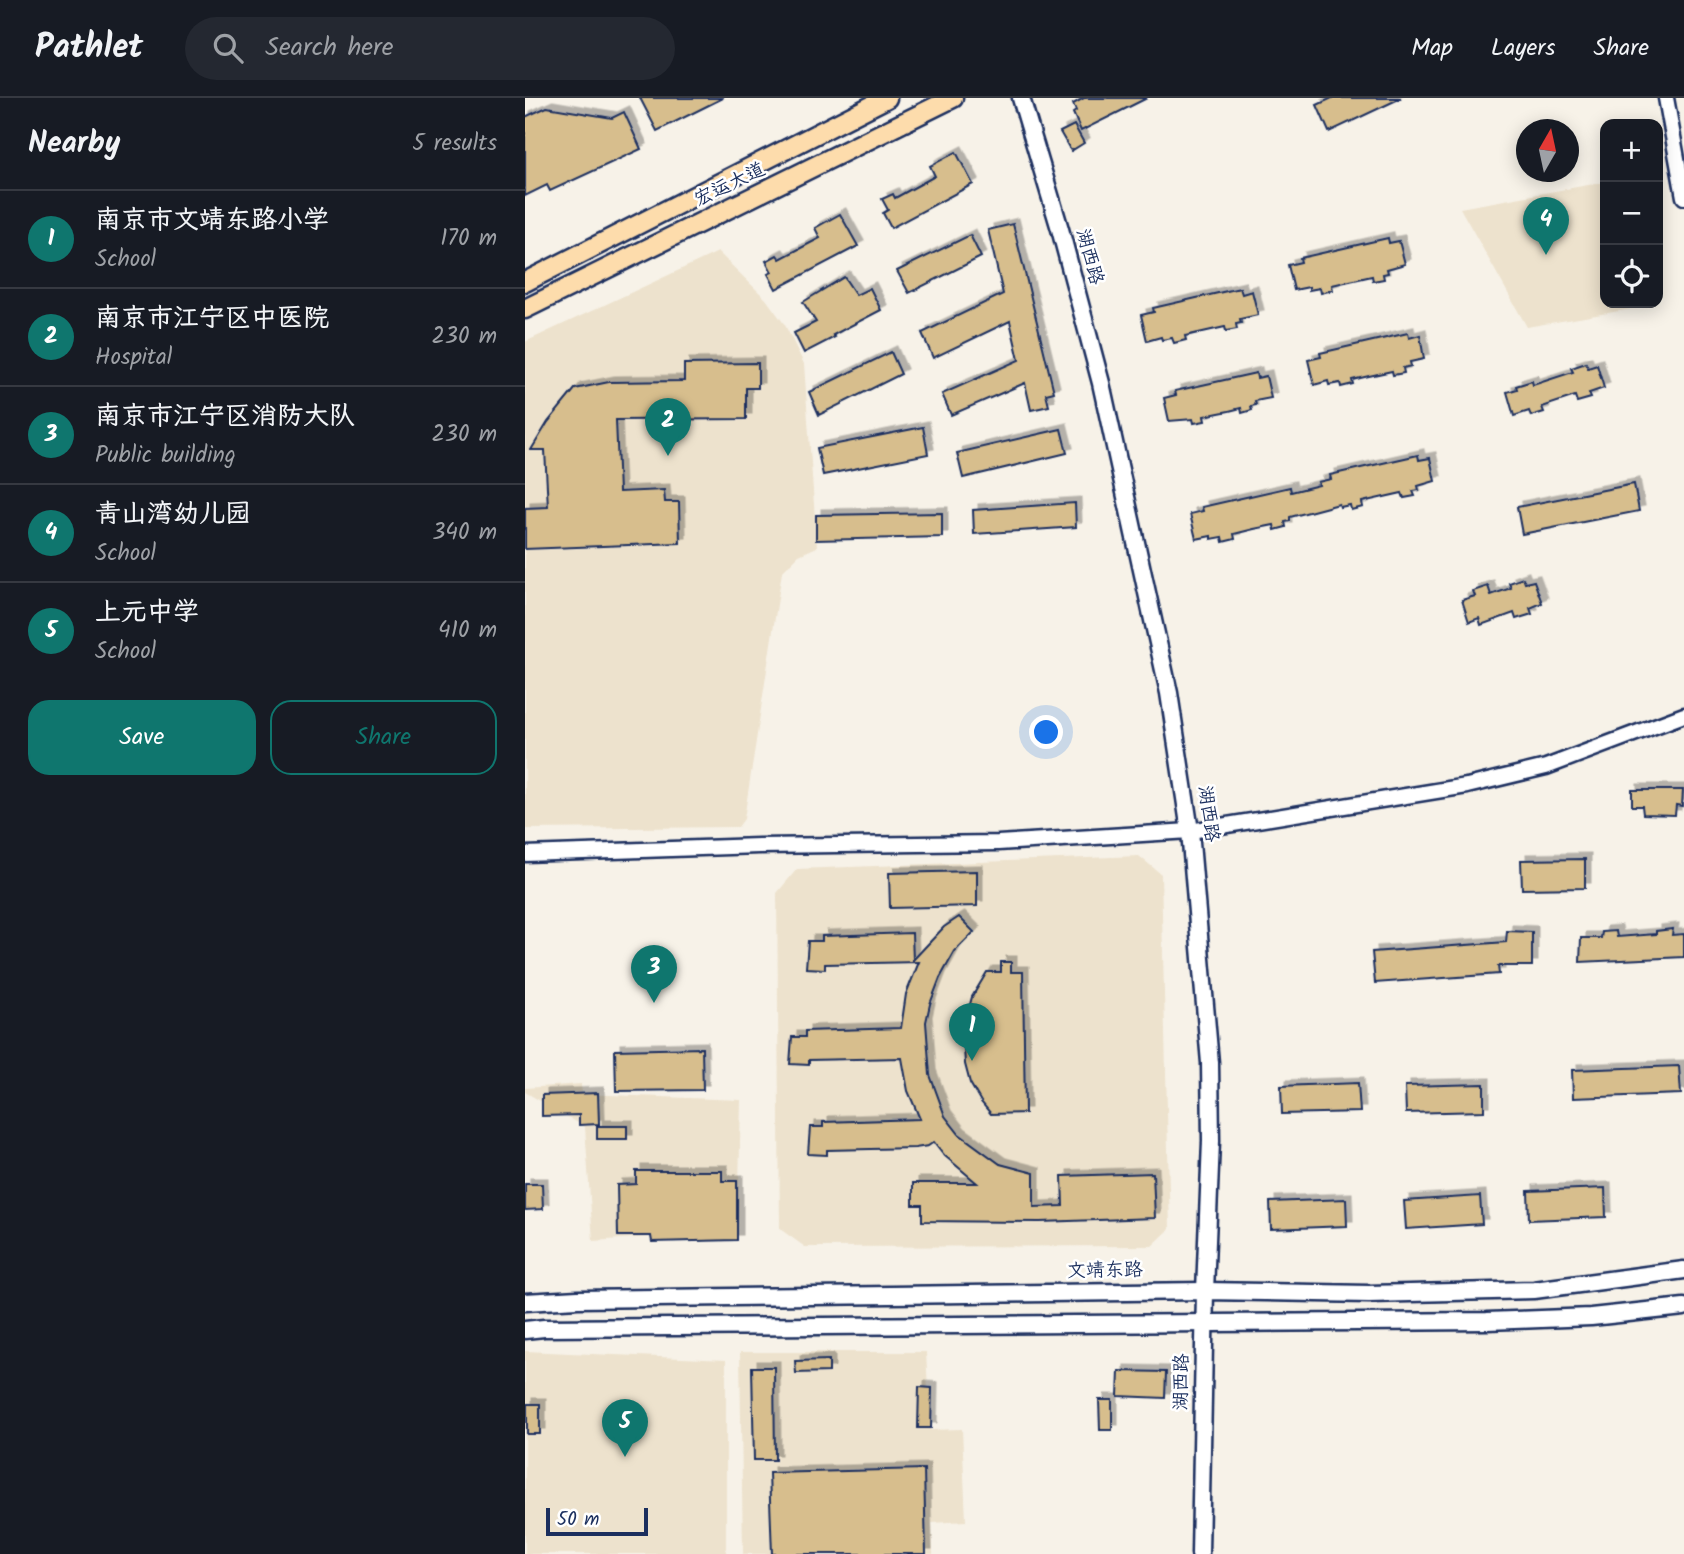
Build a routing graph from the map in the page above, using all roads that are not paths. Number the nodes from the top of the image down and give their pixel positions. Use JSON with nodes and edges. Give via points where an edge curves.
{"nodes":[{"id":1,"x":887,"y":98,"type":"edge"},
{"id":2,"x":953,"y":98,"type":"edge"},
{"id":3,"x":1021,"y":98,"type":"edge"},
{"id":4,"x":1666,"y":98,"type":"edge"},
{"id":5,"x":1684,"y":197,"type":"edge"},
{"id":6,"x":525,"y":282,"type":"edge"},
{"id":7,"x":525,"y":309,"type":"edge"},
{"id":8,"x":1684,"y":715,"type":"edge"},
{"id":9,"x":1190,"y":831,"type":"junction"},
{"id":10,"x":525,"y":854,"type":"edge"},
{"id":11,"x":1684,"y":1270,"type":"edge"},
{"id":12,"x":1205,"y":1291,"type":"junction"},
{"id":13,"x":525,"y":1302,"type":"edge"},
{"id":14,"x":1684,"y":1307,"type":"edge"},
{"id":15,"x":1205,"y":1324,"type":"junction"},
{"id":16,"x":525,"y":1330,"type":"edge"},
{"id":17,"x":1200,"y":1554,"type":"edge"}],
"edges":[{"from":1,"to":6,"type":"main road","name":"宏运大道"},
{"from":2,"to":7,"type":"main road","name":"宏运大道"},
{"from":3,"to":9,"type":"main road","name":"湖西路","via":[[1101,383],[1169,693]]},
{"from":4,"to":5,"type":"street"},
{"from":8,"to":9,"type":"street","via":[[1546,767],[1467,786]]},
{"from":9,"to":10,"type":"street","via":[[998,843]]},
{"from":9,"to":12,"type":"main road","name":"湖西路","via":[[1210,1063]]},
{"from":11,"to":12,"type":"main road","name":"文靖东路","via":[[1534,1290]]},
{"from":12,"to":13,"type":"main road","name":"文靖东路"},
{"from":12,"to":15,"type":"main road","name":"湖西路"},
{"from":14,"to":15,"type":"main road","via":[[1591,1317]]},
{"from":15,"to":16,"type":"main road"},
{"from":15,"to":17,"type":"main road","name":"湖西路"}]}
